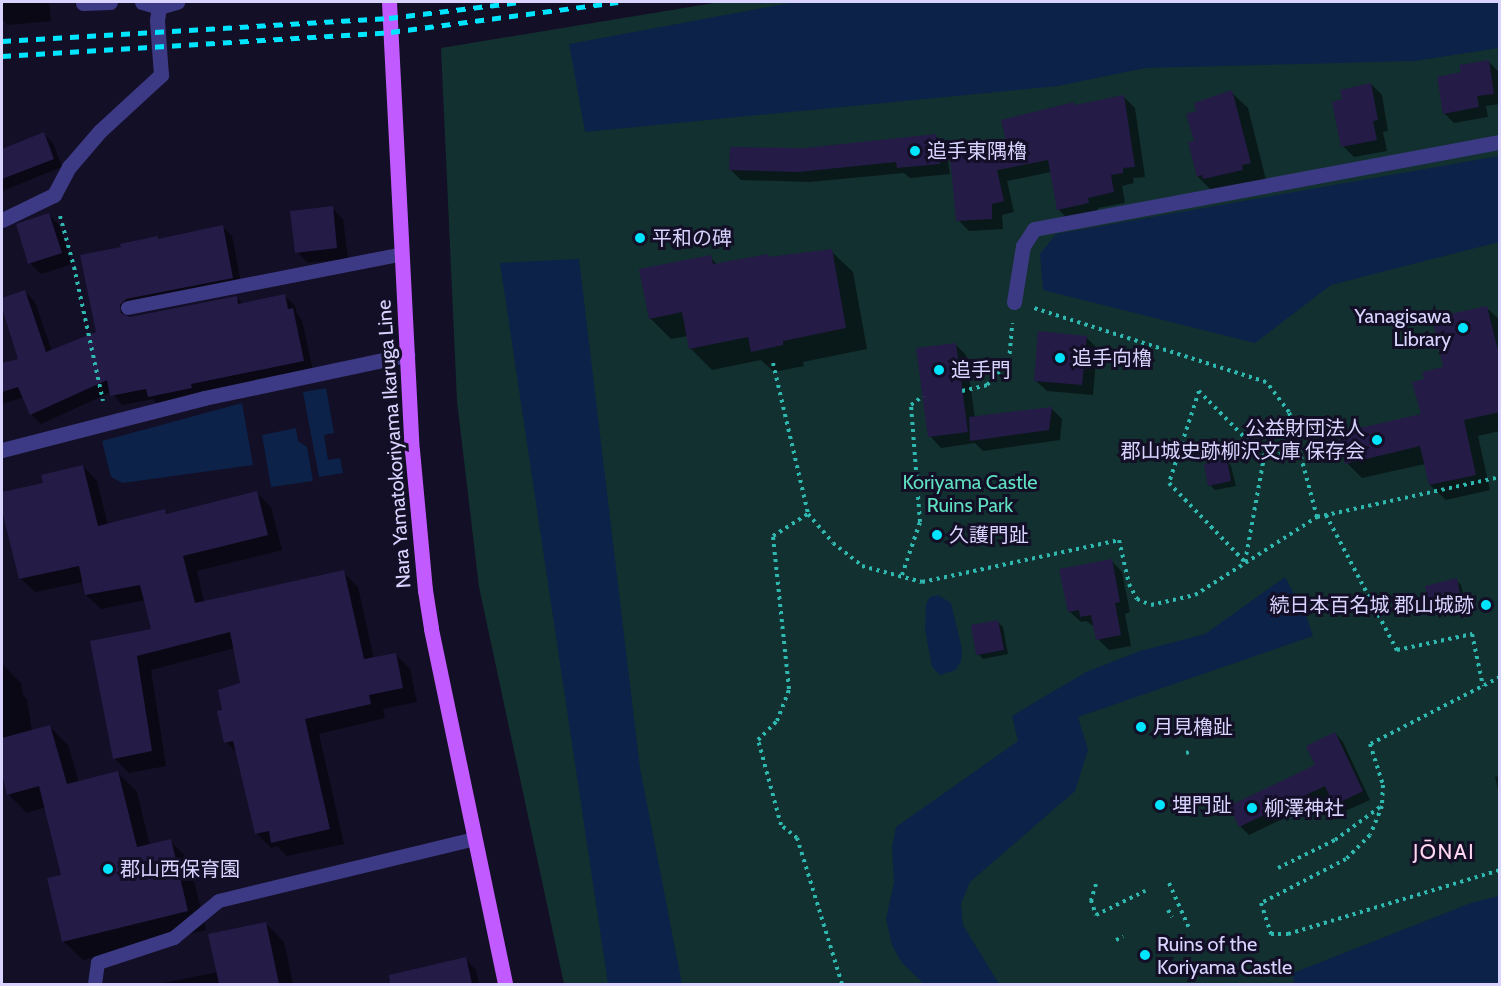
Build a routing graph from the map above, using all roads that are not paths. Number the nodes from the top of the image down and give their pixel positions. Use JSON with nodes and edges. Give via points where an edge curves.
{"nodes":[{"id":1,"x":110,"y":2,"type":"edge"},
{"id":2,"x":142,"y":2,"type":"edge"},
{"id":3,"x":177,"y":2,"type":"edge"},
{"id":4,"x":389,"y":2,"type":"edge"},
{"id":5,"x":83,"y":3,"type":"dead end"},
{"id":6,"x":159,"y":7,"type":"junction"},
{"id":7,"x":1500,"y":142,"type":"edge"},
{"id":8,"x":2,"y":220,"type":"edge"},
{"id":9,"x":402,"y":254,"type":"junction"},
{"id":10,"x":1014,"y":302,"type":"road end"},
{"id":11,"x":128,"y":308,"type":"dead end"},
{"id":12,"x":407,"y":356,"type":"junction"},
{"id":13,"x":2,"y":450,"type":"edge"},
{"id":14,"x":475,"y":839,"type":"junction"},
{"id":15,"x":95,"y":984,"type":"edge"},
{"id":16,"x":506,"y":984,"type":"edge"}],
"edges":[{"from":1,"to":5,"type":"street"},
{"from":2,"to":6,"type":"street"},
{"from":3,"to":6,"type":"street"},
{"from":4,"to":9,"type":"main road","name":"Nara Yamatokoriyama Ikaruga Line"},
{"from":6,"to":8,"type":"street","via":[[161,75],[100,131],[69,167],[54,195]]},
{"from":7,"to":10,"type":"street","via":[[1034,229],[1023,246]]},
{"from":9,"to":11,"type":"lane"},
{"from":9,"to":12,"type":"main road","name":"Nara Yamatokoriyama Ikaruga Line"},
{"from":12,"to":13,"type":"street","via":[[204,398]]},
{"from":12,"to":14,"type":"main road","name":"Nara Yamatokoriyama Ikaruga Line","via":[[414,493],[425,590]]},
{"from":14,"to":15,"type":"lane","via":[[219,901],[174,938],[98,963]]},
{"from":14,"to":16,"type":"main road","name":"Nara Yamatokoriyama Ikaruga Line"}]}
